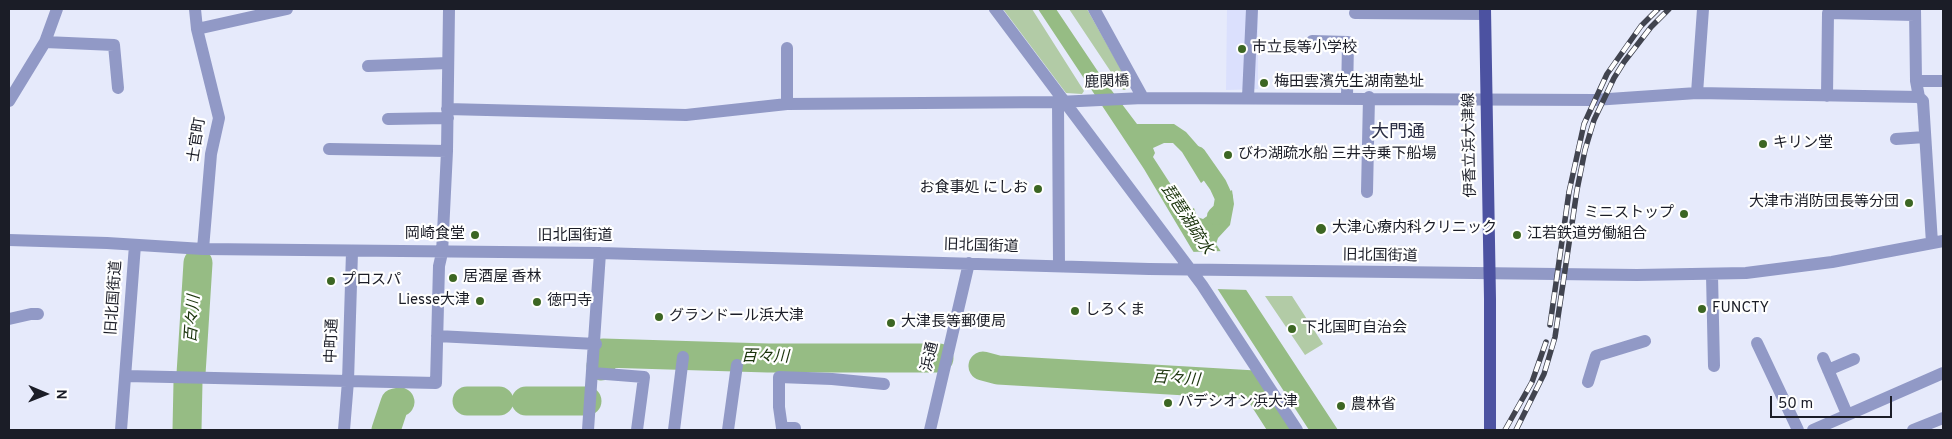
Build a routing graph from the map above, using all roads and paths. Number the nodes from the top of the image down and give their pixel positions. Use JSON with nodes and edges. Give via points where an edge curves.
{"nodes":[{"id":1,"x":57,"y":9,"type":"edge"},
{"id":2,"x":195,"y":9,"type":"edge"},
{"id":3,"x":287,"y":9,"type":"edge"},
{"id":4,"x":449,"y":9,"type":"edge"},
{"id":5,"x":995,"y":9,"type":"edge"},
{"id":6,"x":1094,"y":9,"type":"edge"},
{"id":7,"x":1252,"y":9,"type":"edge"},
{"id":8,"x":1703,"y":9,"type":"edge"},
{"id":9,"x":1485,"y":11,"type":"edge"},
{"id":10,"x":1915,"y":12,"type":"edge"},
{"id":11,"x":1355,"y":13,"type":"dead end"},
{"id":12,"x":197,"y":29,"type":"junction"},
{"id":13,"x":1312,"y":41,"type":"dead end"},
{"id":14,"x":45,"y":42,"type":"junction"},
{"id":15,"x":787,"y":48,"type":"dead end"},
{"id":16,"x":448,"y":64,"type":"junction"},
{"id":17,"x":368,"y":66,"type":"dead end"},
{"id":18,"x":1916,"y":81,"type":"junction"},
{"id":19,"x":1943,"y":81,"type":"edge"},
{"id":20,"x":118,"y":88,"type":"dead end"},
{"id":21,"x":1697,"y":93,"type":"junction"},
{"id":22,"x":1827,"y":96,"type":"junction"},
{"id":23,"x":1248,"y":97,"type":"junction"},
{"id":24,"x":1347,"y":97,"type":"junction"},
{"id":25,"x":1369,"y":97,"type":"junction"},
{"id":26,"x":1919,"y":97,"type":"junction"},
{"id":27,"x":1141,"y":98,"type":"junction"},
{"id":28,"x":1487,"y":99,"type":"junction"},
{"id":29,"x":9,"y":101,"type":"edge"},
{"id":30,"x":1067,"y":101,"type":"junction"},
{"id":31,"x":787,"y":104,"type":"junction"},
{"id":32,"x":448,"y":113,"type":"junction"},
{"id":33,"x":388,"y":119,"type":"dead end"},
{"id":34,"x":1925,"y":137,"type":"junction"},
{"id":35,"x":1896,"y":139,"type":"dead end"},
{"id":36,"x":329,"y":148,"type":"dead end"},
{"id":37,"x":447,"y":151,"type":"junction"},
{"id":38,"x":1367,"y":192,"type":"dead end"},
{"id":39,"x":9,"y":240,"type":"edge"},
{"id":40,"x":1938,"y":242,"type":"edge"},
{"id":41,"x":135,"y":245,"type":"junction"},
{"id":42,"x":202,"y":249,"type":"junction"},
{"id":43,"x":352,"y":252,"type":"junction"},
{"id":44,"x":442,"y":253,"type":"junction"},
{"id":45,"x":600,"y":253,"type":"junction"},
{"id":46,"x":969,"y":263,"type":"junction"},
{"id":47,"x":1059,"y":266,"type":"junction"},
{"id":48,"x":1196,"y":270,"type":"junction"},
{"id":49,"x":1490,"y":274,"type":"junction"},
{"id":50,"x":1712,"y":275,"type":"junction"},
{"id":51,"x":38,"y":314,"type":"dead end"},
{"id":52,"x":9,"y":320,"type":"edge"},
{"id":53,"x":437,"y":336,"type":"junction"},
{"id":54,"x":1645,"y":341,"type":"dead end"},
{"id":55,"x":596,"y":344,"type":"junction"},
{"id":56,"x":1757,"y":344,"type":"dead end"},
{"id":57,"x":684,"y":357,"type":"dead end"},
{"id":58,"x":1823,"y":358,"type":"dead end"},
{"id":59,"x":1854,"y":359,"type":"dead end"},
{"id":60,"x":736,"y":365,"type":"dead end"},
{"id":61,"x":1714,"y":366,"type":"dead end"},
{"id":62,"x":1828,"y":370,"type":"junction"},
{"id":63,"x":593,"y":373,"type":"junction"},
{"id":64,"x":1943,"y":373,"type":"edge"},
{"id":65,"x":126,"y":376,"type":"junction"},
{"id":66,"x":348,"y":380,"type":"junction"},
{"id":67,"x":1588,"y":382,"type":"dead end"},
{"id":68,"x":884,"y":384,"type":"dead end"},
{"id":69,"x":1847,"y":414,"type":"junction"},
{"id":70,"x":1943,"y":418,"type":"edge"},
{"id":71,"x":1917,"y":429,"type":"edge"},
{"id":72,"x":122,"y":430,"type":"edge"},
{"id":73,"x":344,"y":430,"type":"edge"},
{"id":74,"x":588,"y":430,"type":"edge"},
{"id":75,"x":637,"y":430,"type":"edge"},
{"id":76,"x":674,"y":430,"type":"edge"},
{"id":77,"x":728,"y":430,"type":"edge"},
{"id":78,"x":795,"y":430,"type":"edge"},
{"id":79,"x":930,"y":430,"type":"edge"},
{"id":80,"x":1297,"y":430,"type":"edge"},
{"id":81,"x":1490,"y":430,"type":"edge"},
{"id":82,"x":1798,"y":430,"type":"edge"},
{"id":83,"x":1813,"y":430,"type":"edge"}],
"edges":[{"from":1,"to":14,"type":"street"},
{"from":2,"to":12,"type":"street","name":"士官町"},
{"from":3,"to":12,"type":"street"},
{"from":4,"to":16,"type":"street"},
{"from":5,"to":30,"type":"street"},
{"from":6,"to":27,"type":"street"},
{"from":7,"to":23,"type":"street"},
{"from":8,"to":21,"type":"street"},
{"from":9,"to":11,"type":"street"},
{"from":9,"to":28,"type":"main road","name":"伊香立浜大津線"},
{"from":10,"to":18,"type":"street"},
{"from":10,"to":22,"type":"street","via":[[1828,13]]},
{"from":12,"to":42,"type":"street","name":"士官町","via":[[219,118],[211,160]]},
{"from":13,"to":24,"type":"street","via":[[1348,42]]},
{"from":14,"to":20,"type":"street","via":[[114,45]]},
{"from":14,"to":29,"type":"street"},
{"from":15,"to":31,"type":"street"},
{"from":16,"to":17,"type":"street"},
{"from":16,"to":32,"type":"street"},
{"from":18,"to":19,"type":"street"},
{"from":18,"to":26,"type":"street"},
{"from":21,"to":22,"type":"street","name":"鹿関橋"},
{"from":21,"to":28,"type":"street","name":"鹿関橋","via":[[1594,100]]},
{"from":22,"to":26,"type":"street","name":"鹿関橋"},
{"from":23,"to":24,"type":"street","name":"鹿関橋"},
{"from":23,"to":27,"type":"street","name":"鹿関橋"},
{"from":24,"to":25,"type":"street","name":"鹿関橋"},
{"from":25,"to":28,"type":"street","name":"鹿関橋"},
{"from":25,"to":38,"type":"street"},
{"from":26,"to":34,"type":"street","via":[[1923,101]]},
{"from":27,"to":30,"type":"street","name":"鹿関橋"},
{"from":28,"to":49,"type":"main road","name":"伊香立浜大津線"},
{"from":30,"to":31,"type":"street","name":"鹿関橋"},
{"from":30,"to":47,"type":"street"},
{"from":30,"to":48,"type":"street"},
{"from":31,"to":32,"type":"street","name":"鹿関橋","via":[[686,115]]},
{"from":32,"to":33,"type":"street","name":"鹿関橋"},
{"from":32,"to":37,"type":"street"},
{"from":34,"to":35,"type":"street"},
{"from":34,"to":40,"type":"street"},
{"from":36,"to":37,"type":"street"},
{"from":37,"to":44,"type":"street"},
{"from":39,"to":41,"type":"street"},
{"from":40,"to":50,"type":"street","name":"旧北国街道","via":[[1832,262]]},
{"from":41,"to":42,"type":"street","name":"旧北国街道"},
{"from":41,"to":65,"type":"street","name":"旧北国街道"},
{"from":42,"to":43,"type":"street","name":"旧北国街道"},
{"from":43,"to":44,"type":"street","name":"旧北国街道"},
{"from":43,"to":66,"type":"street","name":"中町通"},
{"from":44,"to":45,"type":"street","name":"旧北国街道"},
{"from":44,"to":53,"type":"street"},
{"from":45,"to":46,"type":"street","name":"旧北国街道"},
{"from":45,"to":55,"type":"street"},
{"from":46,"to":47,"type":"street","name":"旧北国街道"},
{"from":46,"to":79,"type":"street","name":"浜通"},
{"from":47,"to":48,"type":"street","name":"旧北国街道"},
{"from":48,"to":49,"type":"street","name":"旧北国街道"},
{"from":48,"to":80,"type":"street"},
{"from":49,"to":50,"type":"street","name":"旧北国街道"},
{"from":49,"to":81,"type":"main road","name":"伊香立浜大津線"},
{"from":50,"to":61,"type":"street"},
{"from":51,"to":52,"type":"street"},
{"from":53,"to":55,"type":"street"},
{"from":53,"to":66,"type":"street","via":[[436,383]]},
{"from":54,"to":67,"type":"street","via":[[1596,356]]},
{"from":55,"to":63,"type":"street"},
{"from":56,"to":82,"type":"street"},
{"from":57,"to":76,"type":"street"},
{"from":58,"to":62,"type":"street"},
{"from":59,"to":62,"type":"street"},
{"from":60,"to":77,"type":"street"},
{"from":62,"to":69,"type":"street"},
{"from":63,"to":74,"type":"street"},
{"from":63,"to":75,"type":"street","via":[[644,377]]},
{"from":64,"to":69,"type":"street"},
{"from":65,"to":66,"type":"street"},
{"from":65,"to":72,"type":"street","name":"旧北国街道"},
{"from":66,"to":73,"type":"street","name":"中町通"},
{"from":68,"to":78,"type":"street","via":[[779,377],[782,428]]},
{"from":69,"to":83,"type":"street"},
{"from":70,"to":71,"type":"street"}]}
